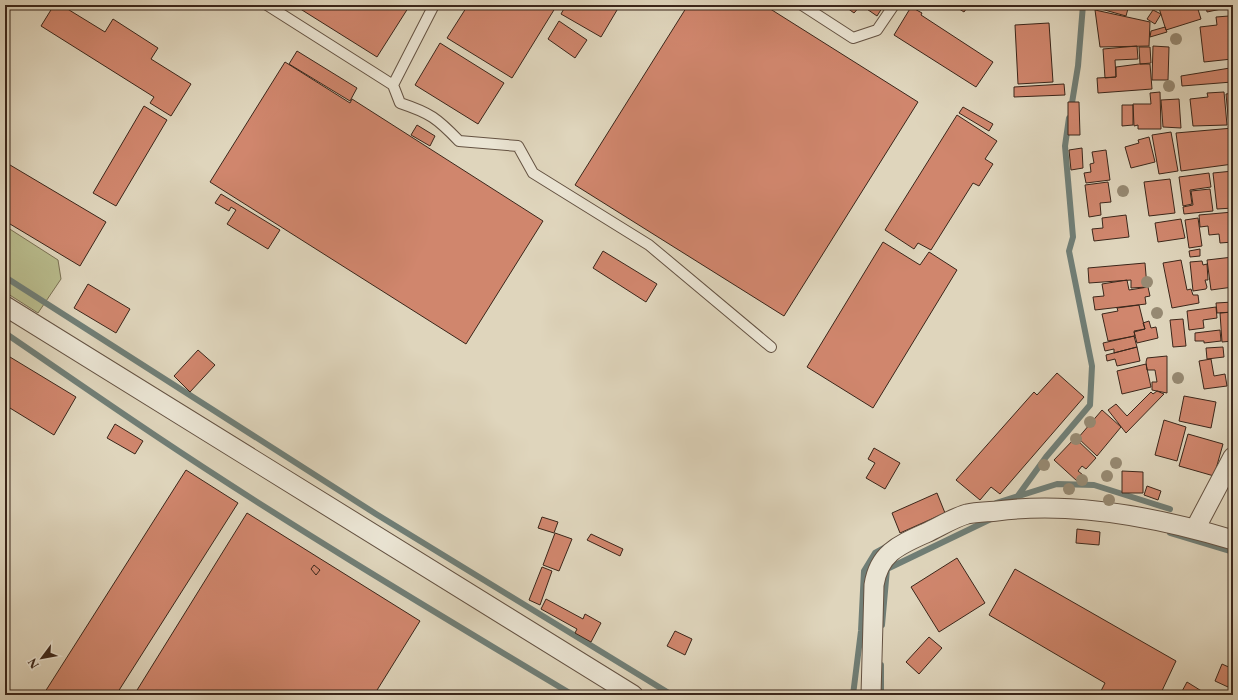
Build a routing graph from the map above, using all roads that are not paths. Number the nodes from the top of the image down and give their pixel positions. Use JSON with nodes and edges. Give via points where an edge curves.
{"nodes":[{"id":1,"x":268,"y":5,"type":"edge"},
{"id":2,"x":434,"y":5,"type":"edge"},
{"id":3,"x":802,"y":5,"type":"edge"},
{"id":4,"x":894,"y":5,"type":"edge"},
{"id":5,"x":393,"y":85,"type":"junction"},
{"id":6,"x":5,"y":306,"type":"edge"},
{"id":7,"x":772,"y":348,"type":"dead end"},
{"id":8,"x":1233,"y":457,"type":"edge"},
{"id":9,"x":1195,"y":529,"type":"junction"},
{"id":10,"x":1233,"y":540,"type":"edge"},
{"id":11,"x":633,"y":695,"type":"edge"},
{"id":12,"x":871,"y":695,"type":"edge"}],
"edges":[{"from":1,"to":5,"type":"lane"},
{"from":2,"to":5,"type":"lane"},
{"from":3,"to":4,"type":"lane","via":[[853,38],[877,30]]},
{"from":5,"to":7,"type":"lane","via":[[400,103],[427,112],[459,141],[518,146],[533,173],[649,245]]},
{"from":6,"to":11,"type":"street"},
{"from":8,"to":9,"type":"street"},
{"from":9,"to":10,"type":"street"},
{"from":9,"to":12,"type":"street","via":[[1092,510],[1026,507],[967,514],[902,543],[886,556],[876,571]]}]}
